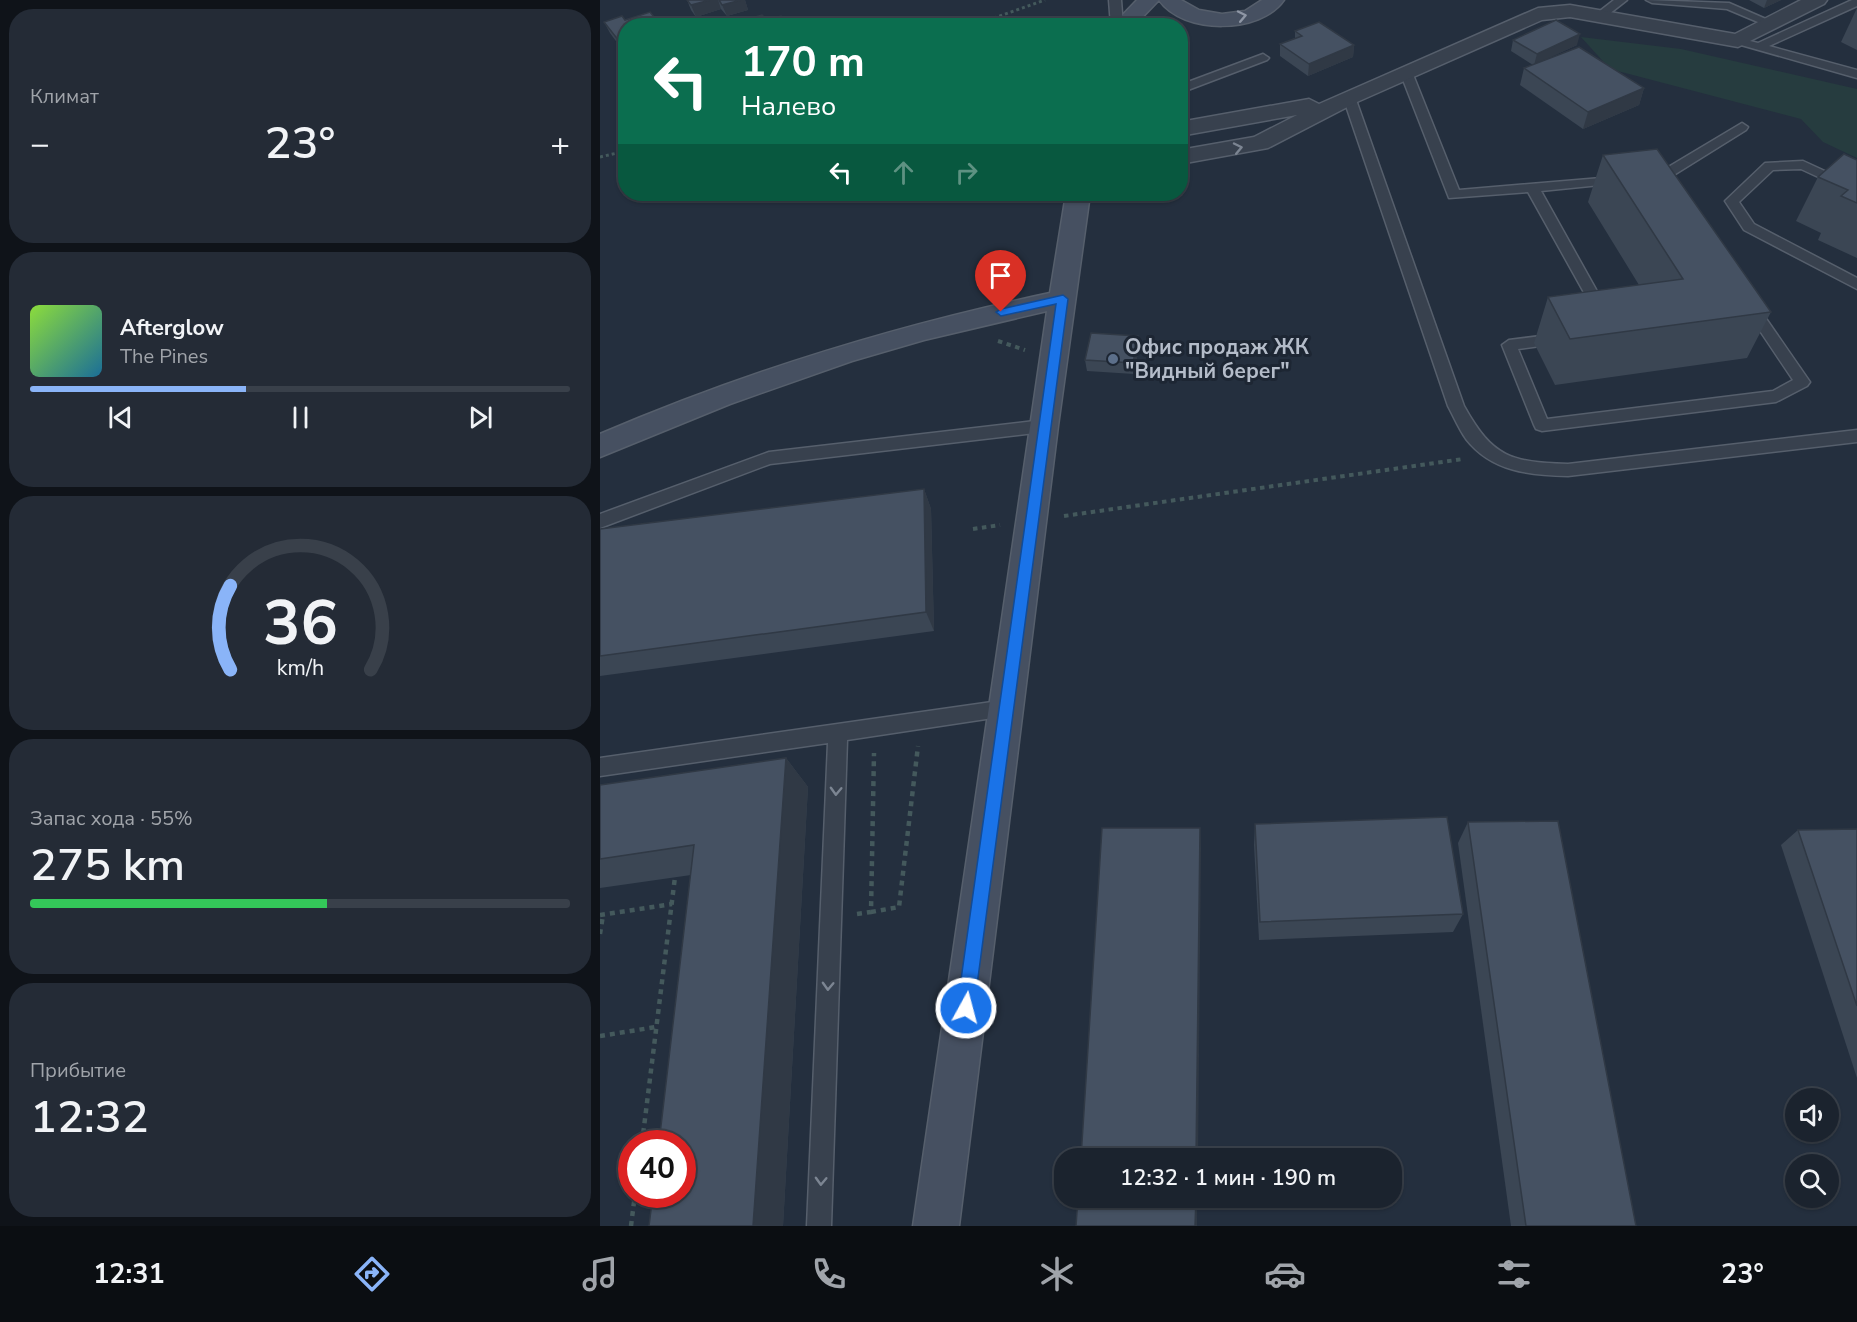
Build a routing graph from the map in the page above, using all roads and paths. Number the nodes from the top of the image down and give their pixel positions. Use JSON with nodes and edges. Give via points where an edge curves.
{"nodes":[{"id":1,"x":1045,"y":0,"type":"edge"},
{"id":2,"x":1115,"y":0,"type":"edge"},
{"id":3,"x":1149,"y":0,"type":"edge"},
{"id":4,"x":1169,"y":0,"type":"edge"},
{"id":5,"x":1274,"y":0,"type":"edge"},
{"id":6,"x":1621,"y":0,"type":"edge"},
{"id":7,"x":1652,"y":0,"type":"edge"},
{"id":8,"x":1817,"y":0,"type":"edge"},
{"id":9,"x":1857,"y":2,"type":"edge"},
{"id":10,"x":1599,"y":16,"type":"junction"},
{"id":11,"x":994,"y":18,"type":"edge"},
{"id":12,"x":1116,"y":18,"type":"edge"},
{"id":13,"x":1130,"y":18,"type":"edge"},
{"id":14,"x":1212,"y":18,"type":"junction"},
{"id":15,"x":1769,"y":23,"type":"junction"},
{"id":16,"x":1188,"y":24,"type":"edge"},
{"id":17,"x":1738,"y":41,"type":"junction"},
{"id":18,"x":1761,"y":45,"type":"junction"},
{"id":19,"x":1263,"y":58,"type":"dead end"},
{"id":20,"x":1406,"y":72,"type":"junction"},
{"id":21,"x":1857,"y":74,"type":"edge"},
{"id":22,"x":1188,"y":86,"type":"edge"},
{"id":23,"x":1349,"y":98,"type":"junction"},
{"id":24,"x":1742,"y":127,"type":"dead end"},
{"id":25,"x":1188,"y":128,"type":"edge"},
{"id":26,"x":618,"y":153,"type":"edge"},
{"id":27,"x":1188,"y":156,"type":"edge"},
{"id":28,"x":600,"y":157,"type":"edge"},
{"id":29,"x":1532,"y":188,"type":"junction"},
{"id":30,"x":1857,"y":191,"type":"edge"},
{"id":31,"x":1077,"y":201,"type":"edge"},
{"id":32,"x":1857,"y":284,"type":"edge"},
{"id":33,"x":1743,"y":293,"type":"edge"},
{"id":34,"x":1063,"y":299,"type":"junction"},
{"id":35,"x":1606,"y":321,"type":"edge"},
{"id":36,"x":1566,"y":338,"type":"edge"},
{"id":37,"x":992,"y":341,"type":"dead end"},
{"id":38,"x":1032,"y":354,"type":"dead end"},
{"id":39,"x":1043,"y":426,"type":"junction"},
{"id":40,"x":1857,"y":436,"type":"edge"},
{"id":41,"x":600,"y":446,"type":"edge"},
{"id":42,"x":1494,"y":456,"type":"junction"},
{"id":43,"x":600,"y":521,"type":"edge"},
{"id":44,"x":1031,"y":521,"type":"junction"},
{"id":45,"x":973,"y":529,"type":"dead end"},
{"id":46,"x":1006,"y":708,"type":"junction"},
{"id":47,"x":838,"y":733,"type":"junction"},
{"id":48,"x":918,"y":746,"type":"dead end"},
{"id":49,"x":874,"y":753,"type":"dead end"},
{"id":50,"x":600,"y":767,"type":"edge"},
{"id":51,"x":675,"y":877,"type":"edge"},
{"id":52,"x":672,"y":904,"type":"junction"},
{"id":53,"x":871,"y":912,"type":"junction"},
{"id":54,"x":602,"y":915,"type":"edge"},
{"id":55,"x":831,"y":918,"type":"junction"},
{"id":56,"x":600,"y":934,"type":"edge"},
{"id":57,"x":656,"y":1027,"type":"junction"},
{"id":58,"x":600,"y":1036,"type":"edge"},
{"id":59,"x":644,"y":1130,"type":"edge"},
{"id":60,"x":633,"y":1208,"type":"edge"},
{"id":61,"x":631,"y":1226,"type":"edge"},
{"id":62,"x":819,"y":1226,"type":"edge"},
{"id":63,"x":936,"y":1226,"type":"edge"}],
"edges":[{"from":1,"to":11,"type":"path"},
{"from":2,"to":12,"type":"lane"},
{"from":3,"to":13,"type":"street"},
{"from":4,"to":14,"type":"street","via":[[1184,12]]},
{"from":14,"to":5,"type":"street","one_way":true,"via":[[1260,12]]},
{"from":6,"to":10,"type":"lane"},
{"from":7,"to":15,"type":"lane","via":[[1729,6]]},
{"from":8,"to":15,"type":"street"},
{"from":9,"to":18,"type":"lane"},
{"from":10,"to":17,"type":"street"},
{"from":10,"to":20,"type":"street","via":[[1570,10],[1538,14]]},
{"from":14,"to":16,"type":"street"},
{"from":15,"to":17,"type":"street"},
{"from":17,"to":18,"type":"lane"},
{"from":18,"to":21,"type":"lane"},
{"from":19,"to":22,"type":"lane"},
{"from":20,"to":23,"type":"street"},
{"from":20,"to":29,"type":"lane","via":[[1454,195]]},
{"from":23,"to":25,"type":"street"},
{"from":27,"to":23,"type":"street","one_way":true,"via":[[1260,143]]},
{"from":23,"to":42,"type":"lane","via":[[1456,406],[1472,435]]},
{"from":24,"to":29,"type":"lane","via":[[1667,180],[1636,178]]},
{"from":26,"to":28,"type":"path"},
{"from":29,"to":35,"type":"lane"},
{"from":30,"to":32,"type":"lane","via":[[1803,165],[1770,166],[1732,201],[1749,227]]},
{"from":31,"to":34,"type":"street"},
{"from":33,"to":36,"type":"lane","via":[[1802,382],[1776,396],[1542,425],[1509,345]]},
{"from":34,"to":39,"type":"street"},
{"from":34,"to":41,"type":"street","via":[[961,321],[844,353],[726,394]]},
{"from":37,"to":38,"type":"path","via":[[1020,346]]},
{"from":39,"to":43,"type":"lane","via":[[769,458]]},
{"from":39,"to":44,"type":"street"},
{"from":40,"to":42,"type":"lane","via":[[1568,470],[1529,469]]},
{"from":42,"to":44,"type":"path"},
{"from":44,"to":45,"type":"path"},
{"from":44,"to":46,"type":"street"},
{"from":46,"to":47,"type":"lane"},
{"from":46,"to":63,"type":"street"},
{"from":47,"to":50,"type":"lane"},
{"from":47,"to":55,"type":"lane","one_way":true},
{"from":48,"to":53,"type":"path","via":[[899,907]]},
{"from":49,"to":53,"type":"path"},
{"from":51,"to":52,"type":"path"},
{"from":52,"to":54,"type":"path"},
{"from":52,"to":57,"type":"path"},
{"from":53,"to":55,"type":"path"},
{"from":54,"to":56,"type":"path"},
{"from":55,"to":62,"type":"lane","one_way":true},
{"from":57,"to":58,"type":"path"},
{"from":57,"to":59,"type":"path"},
{"from":60,"to":61,"type":"path"}]}
